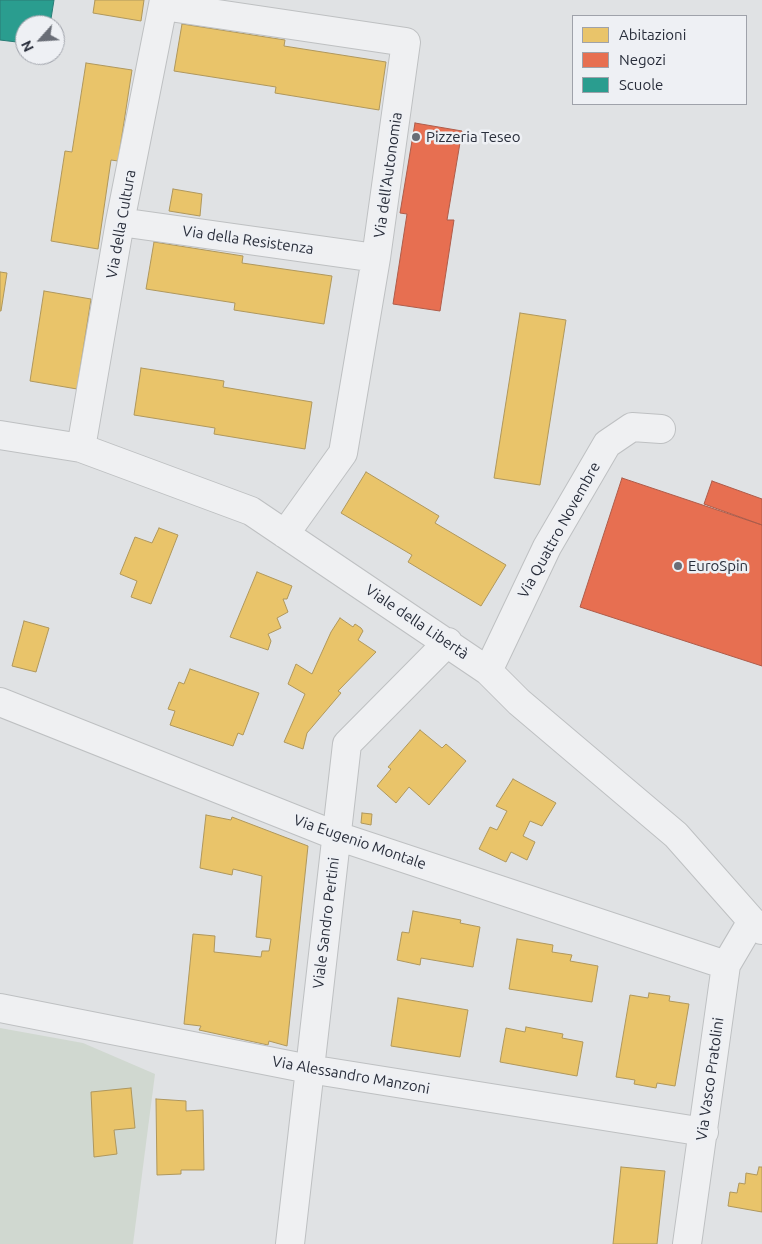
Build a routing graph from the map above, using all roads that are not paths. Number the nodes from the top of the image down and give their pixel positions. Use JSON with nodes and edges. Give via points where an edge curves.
{"nodes":[{"id":1,"x":164,"y":3,"type":"edge"},
{"id":2,"x":120,"y":222,"type":"junction"},
{"id":3,"x":376,"y":258,"type":"junction"},
{"id":4,"x":661,"y":429,"type":"dead end"},
{"id":5,"x":0,"y":435,"type":"edge"},
{"id":6,"x":81,"y":448,"type":"junction"},
{"id":7,"x":285,"y":534,"type":"junction"},
{"id":8,"x":448,"y":642,"type":"junction"},
{"id":9,"x":488,"y":671,"type":"junction"},
{"id":10,"x":0,"y":702,"type":"edge"},
{"id":11,"x":337,"y":836,"type":"junction"},
{"id":12,"x":757,"y":925,"type":"edge"},
{"id":13,"x":726,"y":965,"type":"junction"},
{"id":14,"x":0,"y":1008,"type":"edge"},
{"id":15,"x":309,"y":1069,"type":"junction"},
{"id":16,"x":704,"y":1132,"type":"junction"},
{"id":17,"x":290,"y":1244,"type":"edge"},
{"id":18,"x":687,"y":1244,"type":"edge"}],
"edges":[{"from":1,"to":2,"type":"street","name":"Via della Cultura"},
{"from":1,"to":3,"type":"street","name":"Via dell'Autonomia","via":[[406,42]]},
{"from":2,"to":3,"type":"street","name":"Via della Resistenza"},
{"from":2,"to":6,"type":"street","name":"Via della Cultura"},
{"from":3,"to":7,"type":"street","name":"Via dell'Autonomia","via":[[343,453]]},
{"from":4,"to":9,"type":"street","name":"Via Quattro Novembre","via":[[632,427],[607,444],[547,547]]},
{"from":5,"to":6,"type":"street","name":"Viale della Libertà"},
{"from":6,"to":7,"type":"street","name":"Viale della Libertà","via":[[251,511]]},
{"from":7,"to":8,"type":"street","name":"Viale della Libertà"},
{"from":8,"to":9,"type":"street","name":"Viale della Libertà"},
{"from":8,"to":11,"type":"street","name":"Viale Sandro Pertini","via":[[347,744]]},
{"from":9,"to":12,"type":"street","name":"Viale della Libertà","via":[[519,702],[676,835]]},
{"from":10,"to":11,"type":"street","name":"Via Eugenio Montale"},
{"from":11,"to":13,"type":"street","name":"Via Eugenio Montale"},
{"from":11,"to":15,"type":"street","name":"Viale Sandro Pertini"},
{"from":12,"to":13,"type":"street","name":"Via Vasco Pratolini"},
{"from":13,"to":16,"type":"street","name":"Via Vasco Pratolini"},
{"from":14,"to":15,"type":"street","name":"Via Alessandro Manzoni"},
{"from":15,"to":16,"type":"street","name":"Via Alessandro Manzoni"},
{"from":15,"to":17,"type":"street","name":"Viale Sandro Pertini"},
{"from":16,"to":18,"type":"street","name":"Via Vasco Pratolini"}]}
